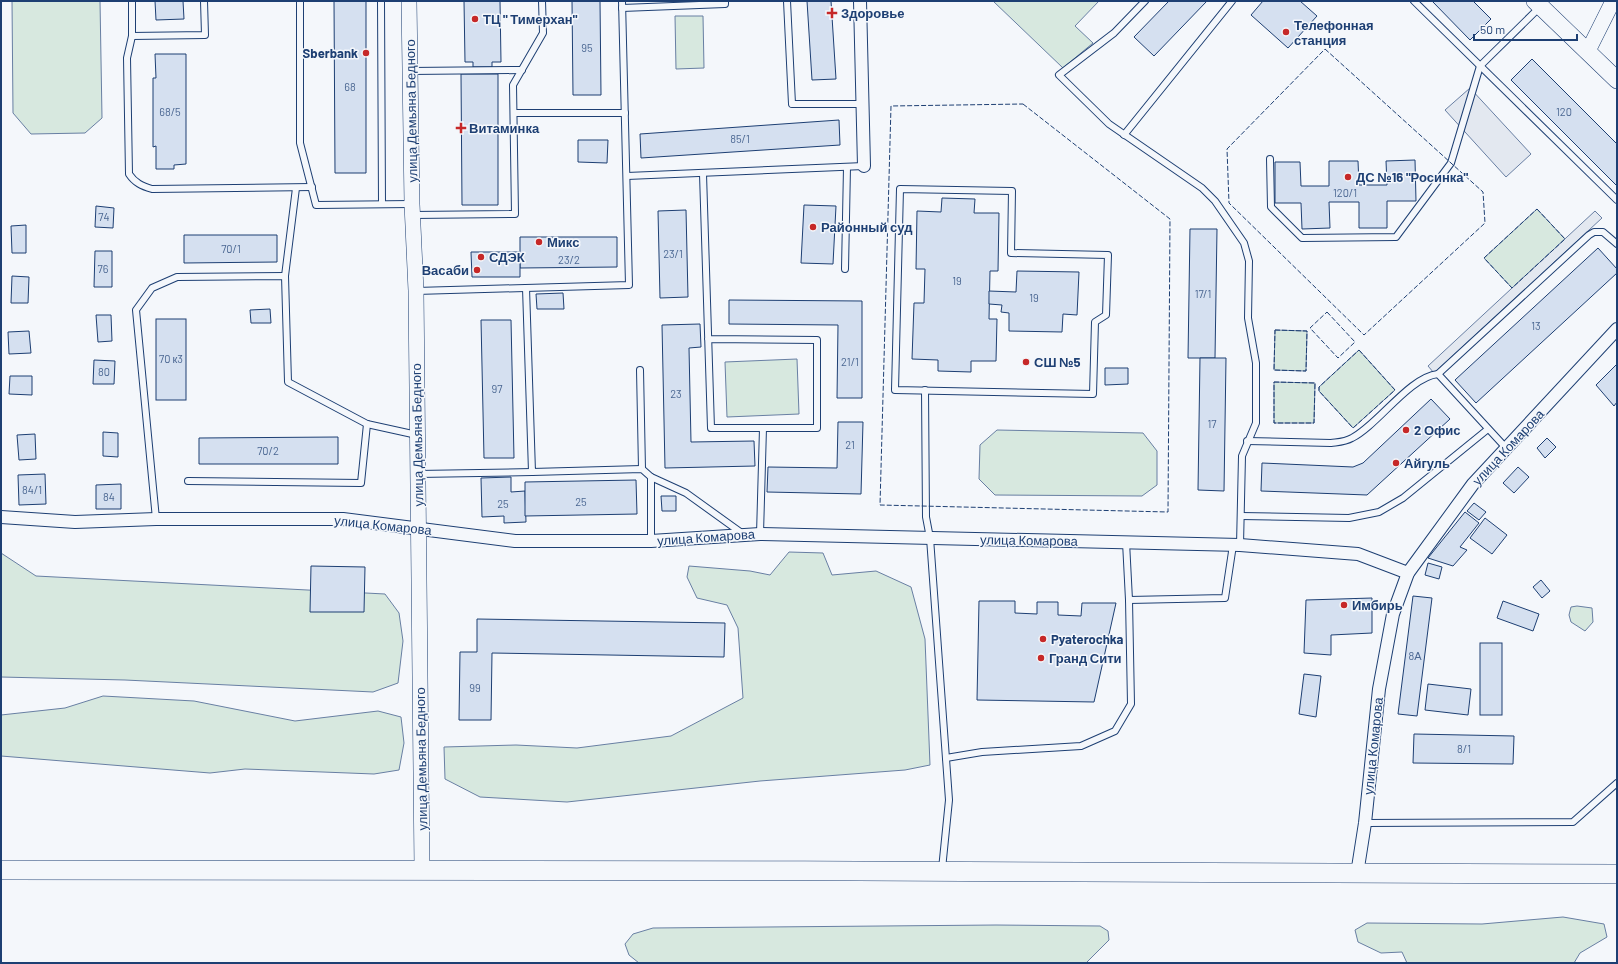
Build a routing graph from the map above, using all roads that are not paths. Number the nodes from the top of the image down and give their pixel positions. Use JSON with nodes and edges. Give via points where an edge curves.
{"nodes":[{"id":1,"x":132,"y":1,"type":"edge"},
{"id":2,"x":204,"y":1,"type":"edge"},
{"id":3,"x":300,"y":1,"type":"edge"},
{"id":4,"x":381,"y":1,"type":"edge"},
{"id":5,"x":409,"y":1,"type":"edge"},
{"id":6,"x":542,"y":1,"type":"edge"},
{"id":7,"x":622,"y":1,"type":"edge"},
{"id":8,"x":725,"y":1,"type":"edge"},
{"id":9,"x":787,"y":1,"type":"edge"},
{"id":10,"x":860,"y":1,"type":"edge"},
{"id":11,"x":1145,"y":1,"type":"edge"},
{"id":12,"x":1232,"y":1,"type":"edge"},
{"id":13,"x":1414,"y":1,"type":"edge"},
{"id":14,"x":1613,"y":1,"type":"edge"},
{"id":15,"x":1538,"y":4,"type":"edge"},
{"id":16,"x":622,"y":8,"type":"junction"},
{"id":17,"x":132,"y":36,"type":"junction"},
{"id":18,"x":1588,"y":51,"type":"junction"},
{"id":19,"x":1480,"y":66,"type":"junction"},
{"id":20,"x":522,"y":70,"type":"junction"},
{"id":21,"x":410,"y":71,"type":"junction"},
{"id":22,"x":1617,"y":80,"type":"edge"},
{"id":23,"x":862,"y":104,"type":"junction"},
{"id":24,"x":514,"y":113,"type":"junction"},
{"id":25,"x":625,"y":113,"type":"junction"},
{"id":26,"x":1124,"y":135,"type":"junction"},
{"id":27,"x":1270,"y":159,"type":"dead end"},
{"id":28,"x":864,"y":166,"type":"joint"},
{"id":29,"x":847,"y":167,"type":"junction"},
{"id":30,"x":703,"y":174,"type":"junction"},
{"id":31,"x":627,"y":176,"type":"junction"},
{"id":32,"x":312,"y":187,"type":"junction"},
{"id":33,"x":296,"y":188,"type":"junction"},
{"id":34,"x":1617,"y":200,"type":"edge"},
{"id":35,"x":382,"y":204,"type":"junction"},
{"id":36,"x":412,"y":209,"type":"junction"},
{"id":37,"x":1617,"y":244,"type":"edge"},
{"id":38,"x":845,"y":269,"type":"dead end"},
{"id":39,"x":285,"y":276,"type":"junction"},
{"id":40,"x":526,"y":288,"type":"junction"},
{"id":41,"x":416,"y":291,"type":"junction"},
{"id":42,"x":1617,"y":329,"type":"edge"},
{"id":43,"x":708,"y":339,"type":"junction"},
{"id":44,"x":640,"y":370,"type":"dead end"},
{"id":45,"x":1438,"y":374,"type":"junction"},
{"id":46,"x":925,"y":390,"type":"junction"},
{"id":47,"x":367,"y":424,"type":"junction"},
{"id":48,"x":762,"y":428,"type":"junction"},
{"id":49,"x":1488,"y":429,"type":"junction"},
{"id":50,"x":417,"y":435,"type":"junction"},
{"id":51,"x":1247,"y":441,"type":"junction"},
{"id":52,"x":1507,"y":449,"type":"junction"},
{"id":53,"x":642,"y":469,"type":"junction"},
{"id":54,"x":532,"y":472,"type":"junction"},
{"id":55,"x":418,"y":474,"type":"junction"},
{"id":56,"x":651,"y":478,"type":"junction"},
{"id":57,"x":188,"y":482,"type":"dead end"},
{"id":58,"x":1241,"y":516,"type":"junction"},
{"id":59,"x":1,"y":517,"type":"edge"},
{"id":60,"x":156,"y":519,"type":"junction"},
{"id":61,"x":418,"y":529,"type":"junction"},
{"id":62,"x":760,"y":534,"type":"junction"},
{"id":63,"x":744,"y":535,"type":"junction"},
{"id":64,"x":930,"y":538,"type":"junction"},
{"id":65,"x":651,"y":541,"type":"junction"},
{"id":66,"x":1126,"y":542,"type":"junction"},
{"id":67,"x":1237,"y":545,"type":"junction"},
{"id":68,"x":1408,"y":573,"type":"junction"},
{"id":69,"x":1129,"y":600,"type":"junction"},
{"id":70,"x":946,"y":758,"type":"junction"},
{"id":71,"x":1617,"y":783,"type":"edge"},
{"id":72,"x":1365,"y":823,"type":"junction"},
{"id":73,"x":422,"y":868,"type":"junction"},
{"id":74,"x":1,"y":870,"type":"edge"},
{"id":75,"x":941,"y":872,"type":"junction"},
{"id":76,"x":1357,"y":874,"type":"junction"},
{"id":77,"x":1617,"y":874,"type":"edge"}],
"edges":[{"from":1,"to":17,"type":"lane"},
{"from":2,"to":17,"type":"lane","via":[[205,35]]},
{"from":3,"to":32,"type":"lane","via":[[300,143]]},
{"from":4,"to":35,"type":"lane"},
{"from":5,"to":21,"type":"street","name":"улица Демьяна Бедного"},
{"from":6,"to":20,"type":"lane","via":[[543,33]]},
{"from":7,"to":16,"type":"lane"},
{"from":8,"to":16,"type":"lane","via":[[725,4]]},
{"from":9,"to":23,"type":"lane","via":[[792,104]]},
{"from":10,"to":23,"type":"street"},
{"from":11,"to":26,"type":"lane","via":[[1114,33],[1059,75],[1102,118]]},
{"from":12,"to":26,"type":"lane"},
{"from":13,"to":19,"type":"lane"},
{"from":14,"to":18,"type":"street"},
{"from":15,"to":18,"type":"main road"},
{"from":15,"to":19,"type":"lane"},
{"from":16,"to":25,"type":"lane"},
{"from":17,"to":33,"type":"lane","via":[[127,58],[129,174],[133,180],[140,186],[152,189]]},
{"from":18,"to":22,"type":"main road"},
{"from":19,"to":27,"type":"lane","via":[[1451,163],[1396,237],[1302,238],[1271,207]]},
{"from":19,"to":34,"type":"lane"},
{"from":20,"to":21,"type":"lane"},
{"from":20,"to":24,"type":"lane","via":[[513,86]]},
{"from":21,"to":36,"type":"street","name":"улица Демьяна Бедного"},
{"from":23,"to":28,"type":"street"},
{"from":24,"to":25,"type":"lane"},
{"from":24,"to":36,"type":"lane","via":[[515,214]]},
{"from":25,"to":31,"type":"lane"},
{"from":26,"to":51,"type":"lane","via":[[1202,188],[1214,201],[1247,250],[1248,324],[1257,368],[1256,423]]},
{"from":28,"to":29,"type":"lane"},
{"from":29,"to":30,"type":"lane"},
{"from":29,"to":38,"type":"lane"},
{"from":30,"to":31,"type":"lane"},
{"from":30,"to":43,"type":"lane"},
{"from":31,"to":40,"type":"lane","via":[[629,285]]},
{"from":32,"to":33,"type":"lane"},
{"from":32,"to":35,"type":"lane","via":[[316,205]]},
{"from":33,"to":39,"type":"lane"},
{"from":35,"to":36,"type":"lane"},
{"from":36,"to":41,"type":"street","name":"улица Демьяна Бедного"},
{"from":37,"to":45,"type":"lane","via":[[1603,232],[1598,231],[1589,235]]},
{"from":39,"to":47,"type":"lane","via":[[288,382]]},
{"from":39,"to":60,"type":"lane","via":[[177,277],[152,288],[136,310]]},
{"from":40,"to":41,"type":"lane"},
{"from":40,"to":54,"type":"lane"},
{"from":41,"to":50,"type":"street","name":"улица Демьяна Бедного"},
{"from":42,"to":52,"type":"street","name":"улица Комарова"},
{"from":43,"to":48,"type":"lane","via":[[711,428]]},
{"from":43,"to":48,"type":"lane","via":[[817,340],[817,428]]},
{"from":44,"to":53,"type":"lane"},
{"from":45,"to":49,"type":"lane"},
{"from":45,"to":51,"type":"lane","via":[[1422,379],[1358,434],[1343,442]]},
{"from":46,"to":46,"type":"lane","via":[[1093,394],[1095,322],[1106,315],[1108,255],[1011,253],[1012,191],[900,188],[895,390]]},
{"from":46,"to":64,"type":"lane","via":[[926,517]]},
{"from":47,"to":50,"type":"lane"},
{"from":47,"to":57,"type":"lane","via":[[360,483]]},
{"from":48,"to":62,"type":"lane"},
{"from":49,"to":52,"type":"lane"},
{"from":49,"to":58,"type":"lane","via":[[1403,498],[1379,512],[1349,518]]},
{"from":50,"to":55,"type":"street","name":"улица Демьяна Бедного"},
{"from":51,"to":58,"type":"lane","via":[[1242,456]]},
{"from":52,"to":68,"type":"street","name":"улица Комарова","via":[[1472,484]]},
{"from":53,"to":54,"type":"lane"},
{"from":53,"to":56,"type":"lane"},
{"from":54,"to":55,"type":"lane"},
{"from":55,"to":61,"type":"street","name":"улица Демьяна Бедного"},
{"from":56,"to":63,"type":"lane","via":[[686,493]]},
{"from":56,"to":65,"type":"lane"},
{"from":58,"to":67,"type":"lane"},
{"from":59,"to":60,"type":"street","name":"улица Комарова","via":[[75,522]]},
{"from":60,"to":61,"type":"street","name":"улица Комарова","via":[[343,519]]},
{"from":61,"to":65,"type":"street","name":"улица Комарова","via":[[515,541]]},
{"from":61,"to":73,"type":"street","name":"улица Демьяна Бедного"},
{"from":62,"to":63,"type":"street","name":"улица Комарова"},
{"from":62,"to":64,"type":"street","name":"улица Комарова"},
{"from":63,"to":65,"type":"street","name":"улица Комарова"},
{"from":64,"to":66,"type":"street","name":"улица Комарова"},
{"from":64,"to":70,"type":"lane"},
{"from":66,"to":67,"type":"street","name":"улица Комарова"},
{"from":66,"to":69,"type":"lane"},
{"from":67,"to":68,"type":"street","name":"улица Комарова","via":[[1358,554]]},
{"from":67,"to":69,"type":"lane","via":[[1225,598]]},
{"from":68,"to":72,"type":"street","name":"улица Комарова","via":[[1393,614],[1379,689]]},
{"from":69,"to":70,"type":"lane","via":[[1131,704],[1115,731],[1081,746],[982,752]]},
{"from":70,"to":75,"type":"lane","via":[[949,800]]},
{"from":71,"to":72,"type":"lane","via":[[1573,822]]},
{"from":72,"to":76,"type":"street","name":"улица Комарова"},
{"from":73,"to":74,"type":"main road"},
{"from":73,"to":75,"type":"main road"},
{"from":75,"to":76,"type":"main road"},
{"from":76,"to":77,"type":"main road"}]}
